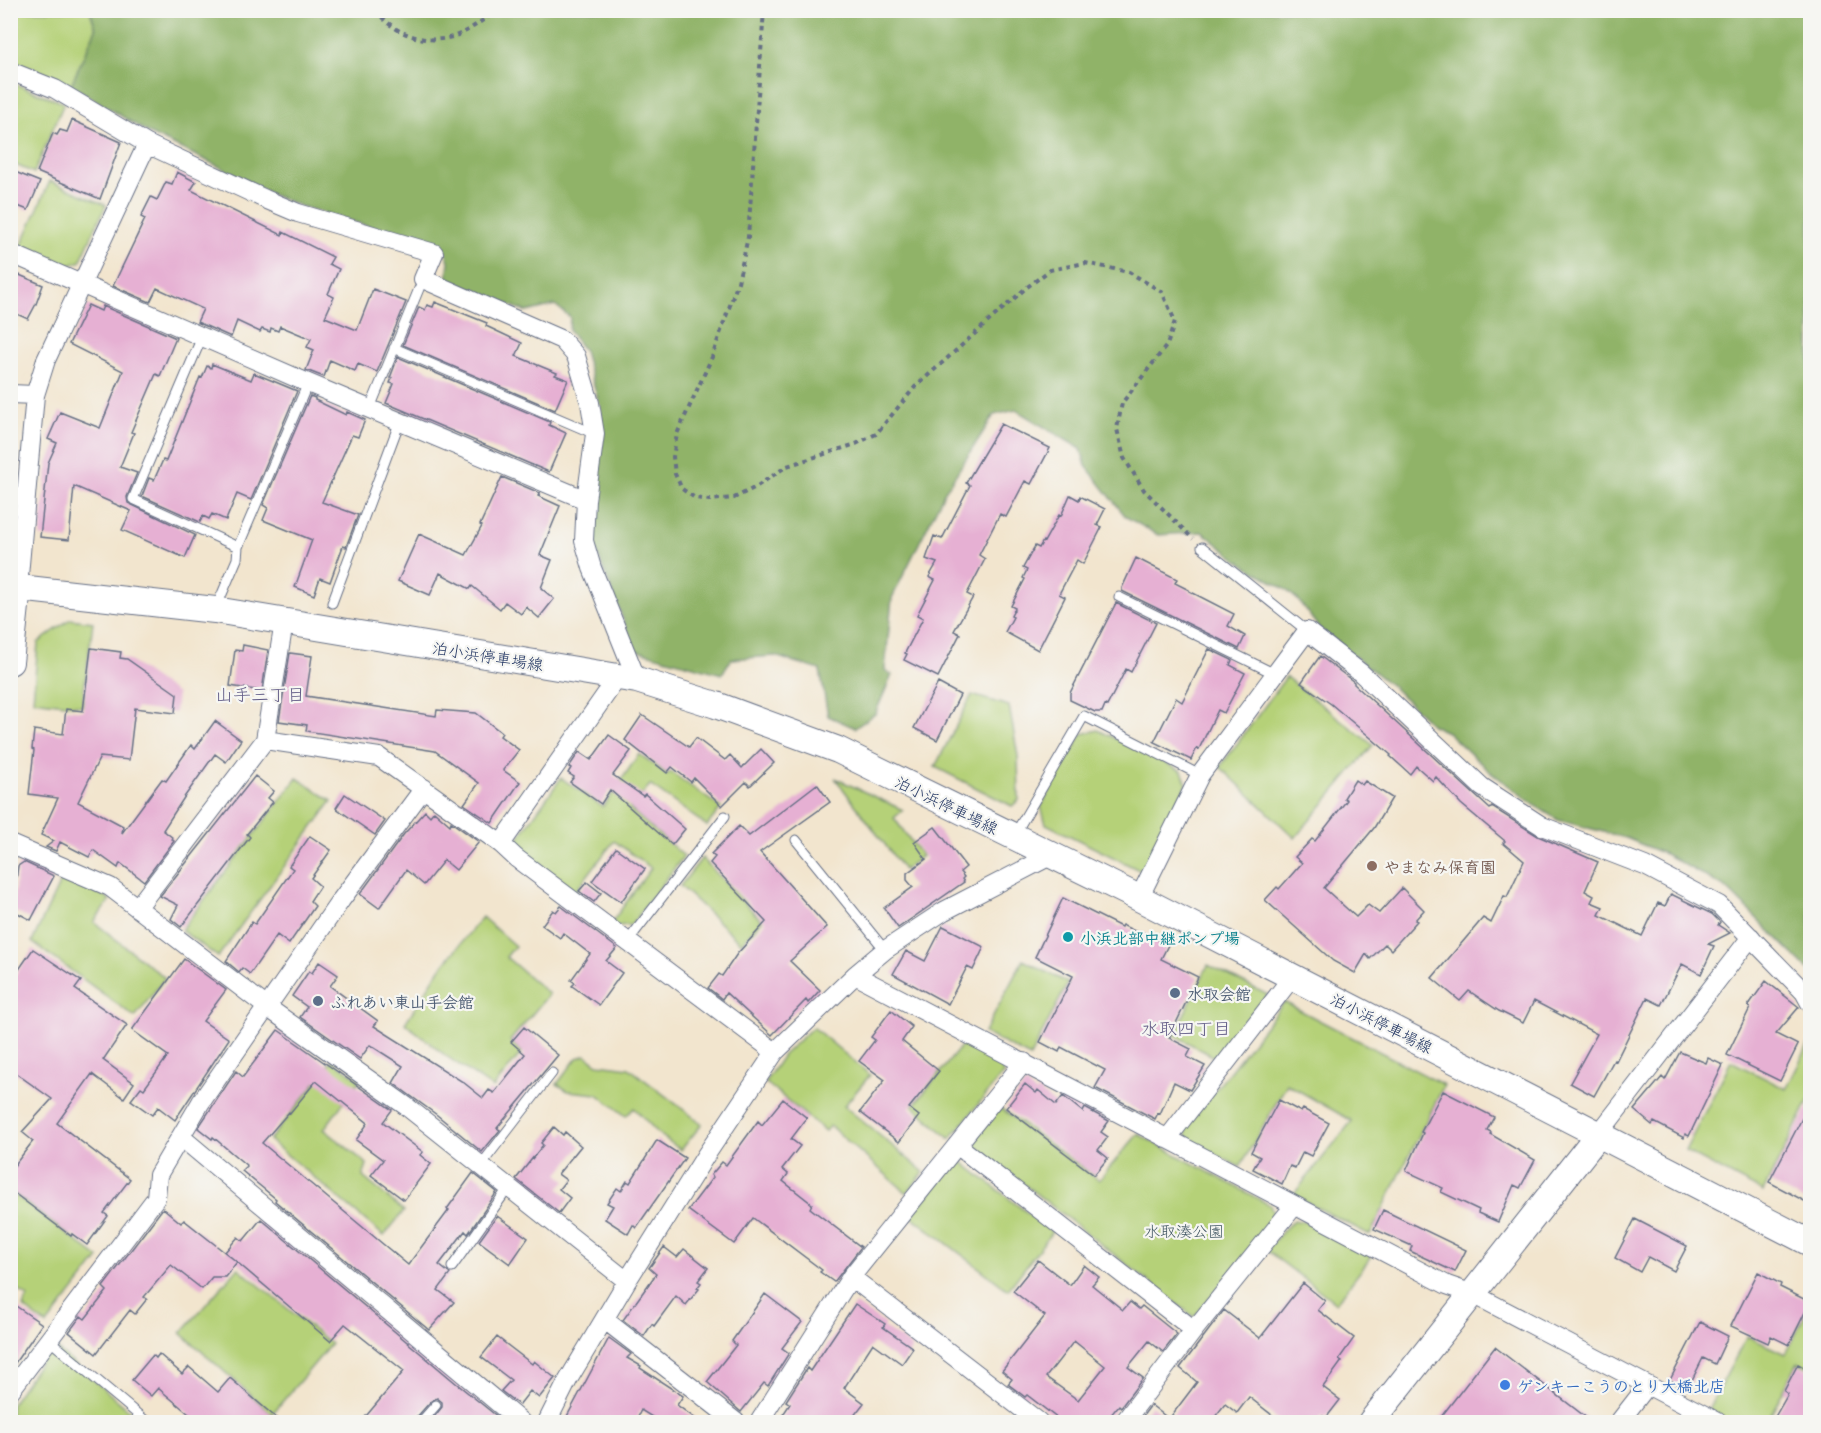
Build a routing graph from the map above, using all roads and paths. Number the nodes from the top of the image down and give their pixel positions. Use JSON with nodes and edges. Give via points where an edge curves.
{"nodes":[{"id":1,"x":376,"y":10,"type":"edge"},
{"id":2,"x":497,"y":10,"type":"edge"},
{"id":3,"x":764,"y":10,"type":"edge"},
{"id":4,"x":10,"y":71,"type":"edge"},
{"id":5,"x":147,"y":144,"type":"junction"},
{"id":6,"x":10,"y":252,"type":"edge"},
{"id":7,"x":423,"y":279,"type":"junction"},
{"id":8,"x":81,"y":283,"type":"junction"},
{"id":9,"x":202,"y":337,"type":"junction"},
{"id":10,"x":394,"y":348,"type":"junction"},
{"id":11,"x":308,"y":383,"type":"junction"},
{"id":12,"x":10,"y":394,"type":"edge"},
{"id":13,"x":35,"y":395,"type":"junction"},
{"id":14,"x":370,"y":408,"type":"junction"},
{"id":15,"x":400,"y":421,"type":"junction"},
{"id":16,"x":595,"y":434,"type":"junction"},
{"id":17,"x":586,"y":500,"type":"junction"},
{"id":18,"x":238,"y":547,"type":"junction"},
{"id":19,"x":1202,"y":547,"type":"joint"},
{"id":20,"x":14,"y":587,"type":"edge"},
{"id":21,"x":1119,"y":597,"type":"dead end"},
{"id":22,"x":332,"y":603,"type":"dead end"},
{"id":23,"x":215,"y":610,"type":"junction"},
{"id":24,"x":284,"y":622,"type":"junction"},
{"id":25,"x":1307,"y":631,"type":"junction"},
{"id":26,"x":10,"y":662,"type":"edge"},
{"id":27,"x":1275,"y":674,"type":"junction"},
{"id":28,"x":627,"y":678,"type":"junction"},
{"id":29,"x":266,"y":740,"type":"junction"},
{"id":30,"x":1200,"y":775,"type":"junction"},
{"id":31,"x":424,"y":788,"type":"junction"},
{"id":32,"x":725,"y":816,"type":"dead end"},
{"id":33,"x":1014,"y":836,"type":"junction"},
{"id":34,"x":796,"y":840,"type":"dead end"},
{"id":35,"x":10,"y":844,"type":"edge"},
{"id":36,"x":501,"y":844,"type":"junction"},
{"id":37,"x":1052,"y":855,"type":"junction"},
{"id":38,"x":1139,"y":898,"type":"junction"},
{"id":39,"x":137,"y":908,"type":"junction"},
{"id":40,"x":1750,"y":937,"type":"junction"},
{"id":41,"x":627,"y":942,"type":"junction"},
{"id":42,"x":885,"y":950,"type":"junction"},
{"id":43,"x":855,"y":975,"type":"junction"},
{"id":44,"x":1293,"y":976,"type":"junction"},
{"id":45,"x":1810,"y":1003,"type":"edge"},
{"id":46,"x":267,"y":1007,"type":"junction"},
{"id":47,"x":775,"y":1052,"type":"junction"},
{"id":48,"x":1024,"y":1062,"type":"junction"},
{"id":49,"x":552,"y":1073,"type":"dead end"},
{"id":50,"x":1598,"y":1135,"type":"junction"},
{"id":51,"x":181,"y":1137,"type":"junction"},
{"id":52,"x":1167,"y":1139,"type":"junction"},
{"id":53,"x":957,"y":1145,"type":"junction"},
{"id":54,"x":481,"y":1165,"type":"junction"},
{"id":55,"x":509,"y":1187,"type":"junction"},
{"id":56,"x":1294,"y":1206,"type":"junction"},
{"id":57,"x":1810,"y":1243,"type":"edge"},
{"id":58,"x":452,"y":1267,"type":"dead end"},
{"id":59,"x":851,"y":1277,"type":"junction"},
{"id":60,"x":627,"y":1281,"type":"junction"},
{"id":61,"x":1473,"y":1294,"type":"junction"},
{"id":62,"x":605,"y":1320,"type":"junction"},
{"id":63,"x":1194,"y":1330,"type":"junction"},
{"id":64,"x":48,"y":1339,"type":"junction"},
{"id":65,"x":13,"y":1382,"type":"edge"},
{"id":66,"x":1647,"y":1386,"type":"junction"},
{"id":67,"x":436,"y":1405,"type":"dead end"},
{"id":68,"x":147,"y":1422,"type":"edge"},
{"id":69,"x":421,"y":1422,"type":"edge"},
{"id":70,"x":521,"y":1422,"type":"edge"},
{"id":71,"x":547,"y":1422,"type":"edge"},
{"id":72,"x":736,"y":1422,"type":"edge"},
{"id":73,"x":759,"y":1422,"type":"edge"},
{"id":74,"x":1039,"y":1422,"type":"edge"},
{"id":75,"x":1125,"y":1422,"type":"edge"},
{"id":76,"x":1371,"y":1422,"type":"edge"},
{"id":77,"x":1618,"y":1422,"type":"edge"},
{"id":78,"x":1718,"y":1422,"type":"edge"}],
"edges":[{"from":1,"to":2,"type":"path","via":[[403,34],[429,39],[452,37]]},
{"from":3,"to":19,"type":"path","via":[[748,237],[738,282],[712,357],[677,434],[673,458],[682,489],[695,498],[734,498],[787,466],[876,434],[915,387],[1026,288],[1050,270],[1084,263],[1129,272],[1162,292],[1175,321],[1167,345],[1122,403],[1118,429],[1124,458],[1144,490]]},
{"from":4,"to":5,"type":"street","via":[[55,89]]},
{"from":5,"to":7,"type":"street","via":[[298,213],[434,254]]},
{"from":5,"to":8,"type":"street"},
{"from":6,"to":8,"type":"street"},
{"from":7,"to":10,"type":"lane"},
{"from":7,"to":16,"type":"street","via":[[562,340],[576,356]]},
{"from":8,"to":9,"type":"street"},
{"from":8,"to":13,"type":"street","via":[[46,360]]},
{"from":9,"to":11,"type":"street"},
{"from":9,"to":18,"type":"lane","via":[[133,499]]},
{"from":10,"to":14,"type":"lane"},
{"from":10,"to":16,"type":"lane"},
{"from":11,"to":14,"type":"street"},
{"from":11,"to":18,"type":"lane"},
{"from":12,"to":13,"type":"street"},
{"from":13,"to":20,"type":"street"},
{"from":14,"to":15,"type":"street"},
{"from":15,"to":17,"type":"street"},
{"from":15,"to":22,"type":"lane"},
{"from":16,"to":17,"type":"street"},
{"from":17,"to":28,"type":"street","via":[[584,541]]},
{"from":18,"to":23,"type":"lane","via":[[237,559]]},
{"from":19,"to":25,"type":"lane"},
{"from":20,"to":23,"type":"main road","name":"泊小浜停車場線"},
{"from":20,"to":26,"type":"main road"},
{"from":21,"to":27,"type":"lane"},
{"from":23,"to":24,"type":"main road","name":"泊小浜停車場線"},
{"from":24,"to":28,"type":"main road","name":"泊小浜停車場線"},
{"from":24,"to":29,"type":"street"},
{"from":25,"to":27,"type":"street"},
{"from":25,"to":40,"type":"street","via":[[1361,673],[1482,787],[1542,826],[1645,866],[1719,905]]},
{"from":27,"to":30,"type":"street"},
{"from":28,"to":33,"type":"main road","name":"泊小浜停車場線","via":[[716,705],[838,750]]},
{"from":28,"to":36,"type":"street"},
{"from":29,"to":31,"type":"street","via":[[379,757]]},
{"from":29,"to":39,"type":"street"},
{"from":30,"to":33,"type":"lane","via":[[1084,716]]},
{"from":30,"to":38,"type":"street"},
{"from":31,"to":36,"type":"street"},
{"from":31,"to":46,"type":"street"},
{"from":32,"to":41,"type":"lane"},
{"from":33,"to":37,"type":"main road","name":"泊小浜停車場線"},
{"from":34,"to":42,"type":"lane"},
{"from":35,"to":39,"type":"street","via":[[110,886]]},
{"from":36,"to":41,"type":"street"},
{"from":37,"to":38,"type":"main road","name":"泊小浜停車場線"},
{"from":37,"to":42,"type":"street","via":[[944,910]]},
{"from":38,"to":44,"type":"main road","name":"泊小浜停車場線"},
{"from":39,"to":46,"type":"street"},
{"from":40,"to":45,"type":"street"},
{"from":40,"to":50,"type":"street"},
{"from":41,"to":47,"type":"street"},
{"from":42,"to":43,"type":"street"},
{"from":43,"to":47,"type":"street"},
{"from":43,"to":48,"type":"street"},
{"from":44,"to":50,"type":"main road","name":"泊小浜停車場線"},
{"from":44,"to":52,"type":"street"},
{"from":46,"to":51,"type":"street"},
{"from":46,"to":54,"type":"street"},
{"from":47,"to":60,"type":"street"},
{"from":48,"to":52,"type":"street"},
{"from":48,"to":53,"type":"street"},
{"from":49,"to":54,"type":"lane"},
{"from":50,"to":57,"type":"main road","name":"泊小浜停車場線"},
{"from":50,"to":61,"type":"main road"},
{"from":51,"to":64,"type":"street","via":[[158,1175],[156,1198]]},
{"from":51,"to":70,"type":"street"},
{"from":52,"to":56,"type":"street"},
{"from":53,"to":59,"type":"street"},
{"from":53,"to":63,"type":"street"},
{"from":54,"to":55,"type":"street"},
{"from":55,"to":58,"type":"lane"},
{"from":55,"to":60,"type":"street"},
{"from":56,"to":61,"type":"street","via":[[1447,1285]]},
{"from":56,"to":63,"type":"street"},
{"from":59,"to":73,"type":"street"},
{"from":59,"to":74,"type":"street"},
{"from":60,"to":62,"type":"street"},
{"from":61,"to":66,"type":"street"},
{"from":61,"to":76,"type":"main road"},
{"from":62,"to":71,"type":"street"},
{"from":62,"to":72,"type":"street"},
{"from":63,"to":75,"type":"street"},
{"from":64,"to":65,"type":"street"},
{"from":64,"to":68,"type":"lane"},
{"from":66,"to":77,"type":"street"},
{"from":66,"to":78,"type":"street"},
{"from":67,"to":69,"type":"lane"}]}
